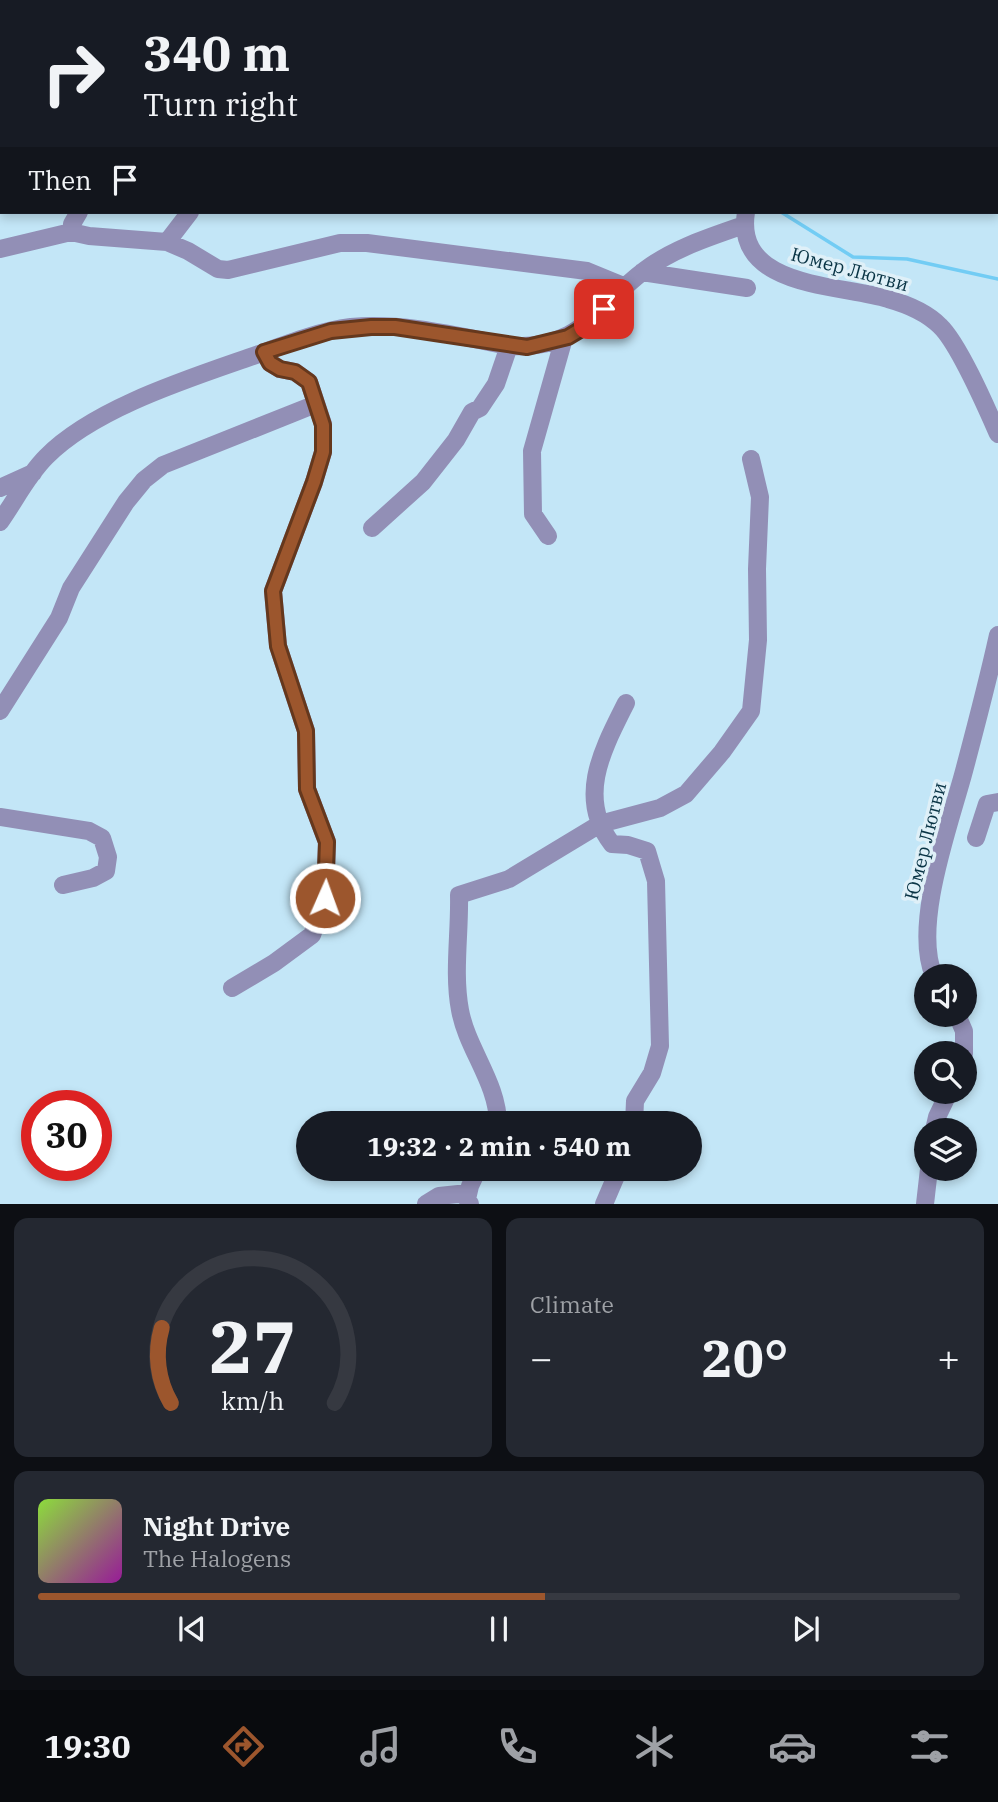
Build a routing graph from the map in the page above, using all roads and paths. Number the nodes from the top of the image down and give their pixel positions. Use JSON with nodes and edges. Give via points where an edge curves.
{"nodes":[{"id":1,"x":77,"y":214,"type":"edge"},
{"id":2,"x":188,"y":214,"type":"edge"},
{"id":3,"x":745,"y":218,"type":"edge"},
{"id":4,"x":71,"y":232,"type":"junction"},
{"id":5,"x":167,"y":242,"type":"junction"},
{"id":6,"x":0,"y":249,"type":"edge"},
{"id":7,"x":642,"y":272,"type":"junction"},
{"id":8,"x":626,"y":287,"type":"junction"},
{"id":9,"x":747,"y":288,"type":"dead end"},
{"id":10,"x":564,"y":338,"type":"junction"},
{"id":11,"x":509,"y":346,"type":"junction"},
{"id":12,"x":264,"y":352,"type":"junction"},
{"id":13,"x":316,"y":404,"type":"junction"},
{"id":14,"x":998,"y":435,"type":"edge"},
{"id":15,"x":751,"y":459,"type":"dead end"},
{"id":16,"x":33,"y":473,"type":"junction"},
{"id":17,"x":0,"y":488,"type":"edge"},
{"id":18,"x":0,"y":522,"type":"edge"},
{"id":19,"x":372,"y":527,"type":"dead end"},
{"id":20,"x":548,"y":536,"type":"dead end"},
{"id":21,"x":998,"y":635,"type":"edge"},
{"id":22,"x":626,"y":703,"type":"dead end"},
{"id":23,"x":0,"y":711,"type":"edge"},
{"id":24,"x":998,"y":802,"type":"edge"},
{"id":25,"x":0,"y":817,"type":"edge"},
{"id":26,"x":600,"y":824,"type":"junction"},
{"id":27,"x":976,"y":838,"type":"dead end"},
{"id":28,"x":62,"y":885,"type":"dead end"},
{"id":29,"x":931,"y":964,"type":"edge"},
{"id":30,"x":232,"y":988,"type":"dead end"},
{"id":31,"x":498,"y":1111,"type":"edge"},
{"id":32,"x":635,"y":1111,"type":"edge"},
{"id":33,"x":474,"y":1181,"type":"edge"},
{"id":34,"x":615,"y":1181,"type":"edge"},
{"id":35,"x":928,"y":1181,"type":"edge"},
{"id":36,"x":469,"y":1198,"type":"edge"},
{"id":37,"x":426,"y":1203,"type":"edge"},
{"id":38,"x":604,"y":1203,"type":"edge"},
{"id":39,"x":925,"y":1203,"type":"edge"}],
"edges":[{"from":1,"to":4,"type":"street"},
{"from":2,"to":5,"type":"street"},
{"from":3,"to":7,"type":"street"},
{"from":3,"to":14,"type":"street","name":"Юмер Лютви","via":[[751,245],[761,260],[784,276],[887,298],[911,306],[941,326]]},
{"from":4,"to":5,"type":"street"},
{"from":4,"to":6,"type":"street"},
{"from":5,"to":8,"type":"street","via":[[218,269],[340,243],[368,243],[587,271]]},
{"from":7,"to":8,"type":"street"},
{"from":7,"to":9,"type":"street"},
{"from":8,"to":10,"type":"street","via":[[583,328]]},
{"from":10,"to":11,"type":"street","via":[[527,347]]},
{"from":10,"to":20,"type":"street","via":[[532,450],[533,514]]},
{"from":11,"to":12,"type":"street","via":[[371,327],[331,331]]},
{"from":11,"to":19,"type":"street","via":[[496,384],[456,440],[423,482]]},
{"from":12,"to":13,"type":"street","via":[[270,363],[309,382]]},
{"from":12,"to":16,"type":"street","via":[[122,407],[60,444]]},
{"from":13,"to":23,"type":"street","via":[[163,464],[144,480],[71,588],[59,618]]},
{"from":13,"to":30,"type":"street","via":[[323,425],[323,452],[273,591],[278,646],[306,731],[307,789],[327,842],[325,898],[312,935]]},
{"from":15,"to":26,"type":"street","via":[[760,497],[758,640],[751,711],[686,794],[660,808]]},
{"from":16,"to":17,"type":"street"},
{"from":16,"to":18,"type":"street"},
{"from":21,"to":29,"type":"street","name":"Юмер Лютви","via":[[934,883],[927,948]]},
{"from":22,"to":26,"type":"street","via":[[597,774],[593,802]]},
{"from":24,"to":27,"type":"street","via":[[987,804]]},
{"from":25,"to":28,"type":"street","via":[[89,831],[102,838],[108,857],[106,871]]},
{"from":26,"to":31,"type":"street","via":[[509,878],[459,895],[460,1011]]},
{"from":26,"to":32,"type":"street","via":[[612,844],[647,850],[656,881],[660,1046]]},
{"from":33,"to":36,"type":"street"},
{"from":34,"to":38,"type":"street"},
{"from":35,"to":39,"type":"street"},
{"from":36,"to":37,"type":"street","via":[[439,1196]]}]}
